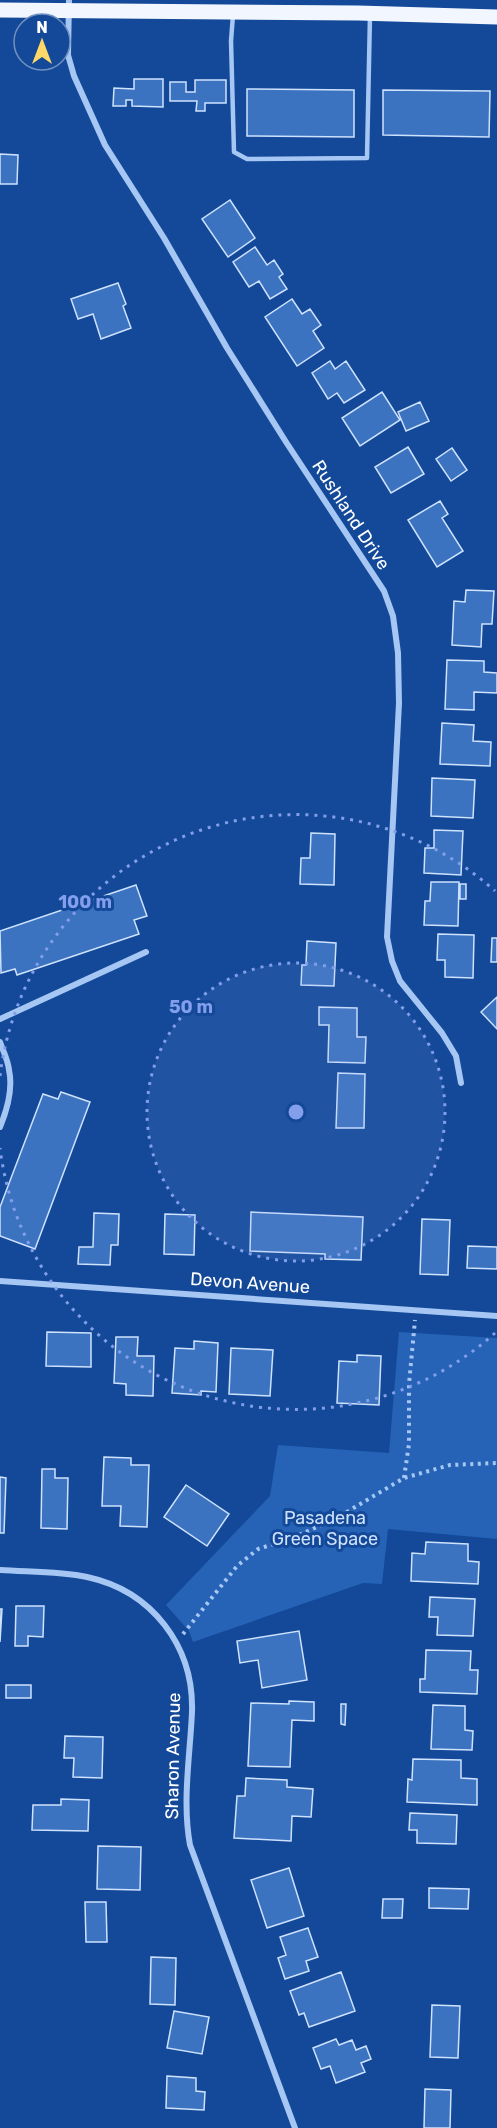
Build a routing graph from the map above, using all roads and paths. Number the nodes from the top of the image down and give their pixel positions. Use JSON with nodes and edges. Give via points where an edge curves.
{"nodes":[{"id":1,"x":69,"y":5,"type":"edge"},
{"id":2,"x":0,"y":10,"type":"edge"},
{"id":3,"x":362,"y":11,"type":"junction"},
{"id":4,"x":233,"y":12,"type":"junction"},
{"id":5,"x":497,"y":17,"type":"edge"},
{"id":6,"x":146,"y":952,"type":"dead end"},
{"id":7,"x":0,"y":1019,"type":"edge"},
{"id":8,"x":0,"y":1042,"type":"edge"},
{"id":9,"x":461,"y":1083,"type":"dead end"},
{"id":10,"x":0,"y":1126,"type":"edge"},
{"id":11,"x":0,"y":1281,"type":"edge"},
{"id":12,"x":416,"y":1310,"type":"junction"},
{"id":13,"x":497,"y":1316,"type":"edge"},
{"id":14,"x":497,"y":1463,"type":"edge"},
{"id":15,"x":404,"y":1478,"type":"junction"},
{"id":16,"x":0,"y":1570,"type":"edge"},
{"id":17,"x":177,"y":1642,"type":"junction"},
{"id":18,"x":295,"y":2128,"type":"edge"}],
"edges":[{"from":1,"to":2,"type":"main road"},
{"from":1,"to":4,"type":"main road"},
{"from":1,"to":9,"type":"street","name":"Rushland Drive","via":[[68,55],[105,145],[280,433],[384,591],[390,607],[398,653],[399,703],[387,937],[400,981],[456,1056]]},
{"from":3,"to":4,"type":"main road"},
{"from":3,"to":4,"type":"lane","via":[[367,158],[247,159],[234,152]]},
{"from":3,"to":5,"type":"main road"},
{"from":6,"to":7,"type":"street"},
{"from":8,"to":10,"type":"street","via":[[10,1085]]},
{"from":11,"to":12,"type":"street","name":"Devon Avenue"},
{"from":12,"to":13,"type":"street","name":"Devon Avenue"},
{"from":12,"to":15,"type":"path"},
{"from":14,"to":15,"type":"path","via":[[450,1465]]},
{"from":15,"to":17,"type":"path","via":[[335,1519],[258,1549],[237,1566]]},
{"from":16,"to":17,"type":"street","name":"Sharon Avenue","via":[[85,1576],[110,1583],[156,1613]]},
{"from":17,"to":18,"type":"street","name":"Sharon Avenue","via":[[190,1684],[192,1709],[186,1824],[189,1845]]}]}
